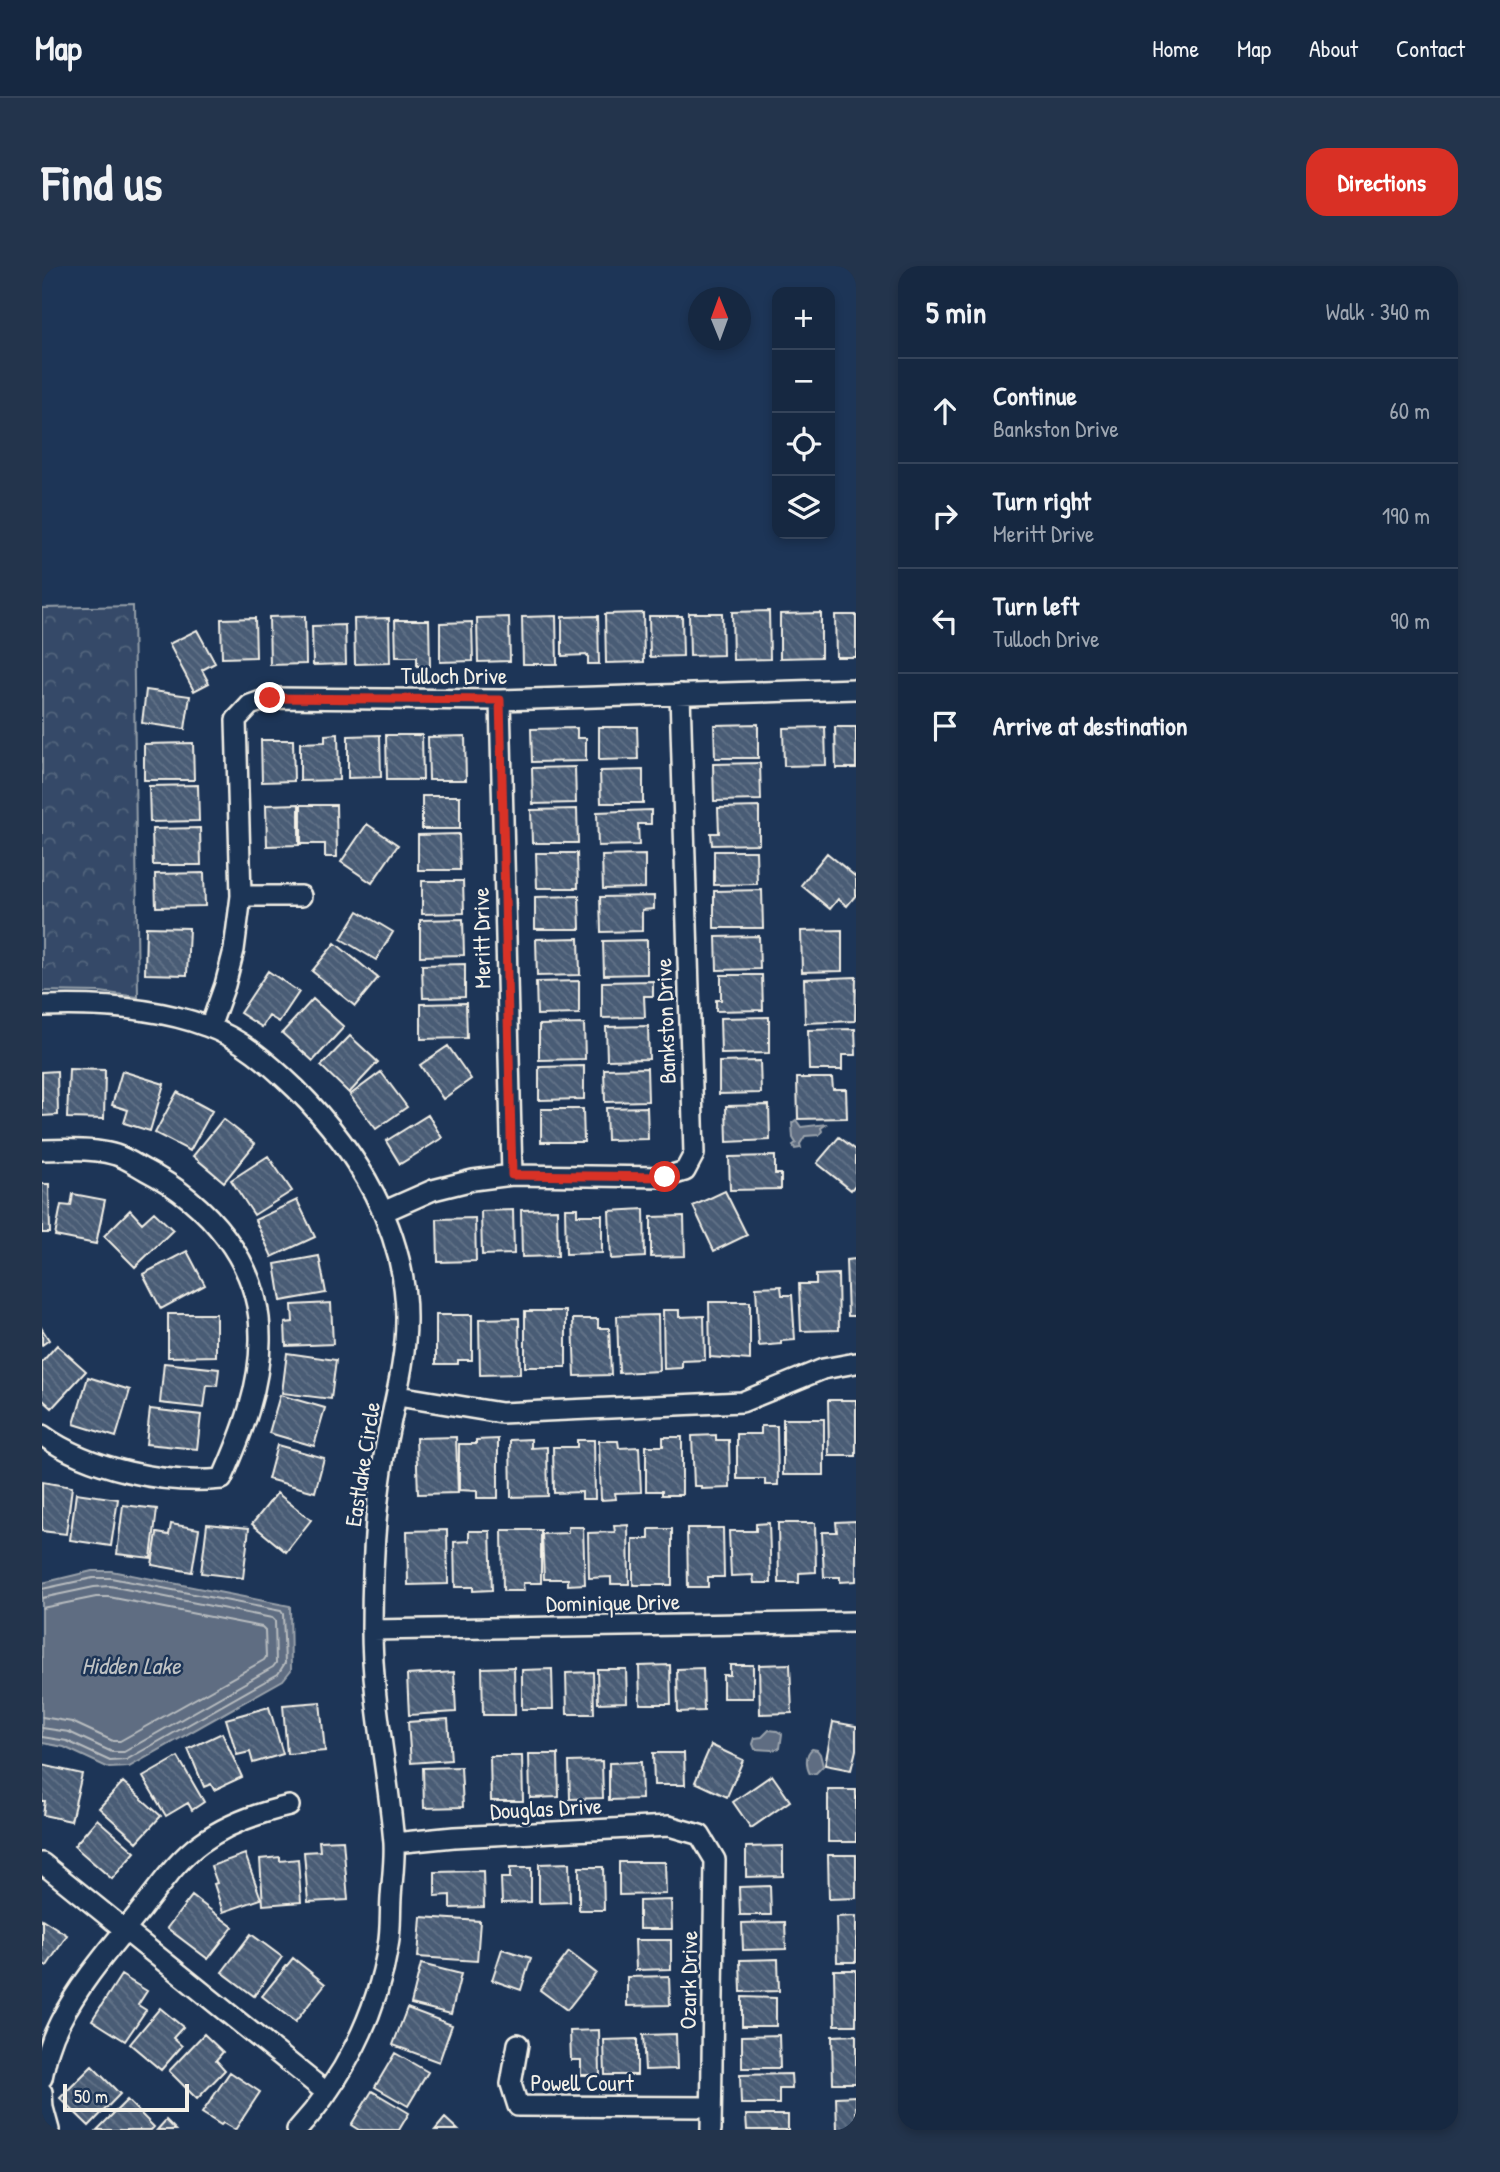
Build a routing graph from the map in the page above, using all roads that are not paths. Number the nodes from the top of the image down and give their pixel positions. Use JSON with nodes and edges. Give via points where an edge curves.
{"nodes":[{"id":1,"x":856,"y":689,"type":"edge"},
{"id":2,"x":680,"y":694,"type":"junction"},
{"id":3,"x":500,"y":700,"type":"junction"},
{"id":4,"x":241,"y":896,"type":"junction"},
{"id":5,"x":302,"y":896,"type":"dead end"},
{"id":6,"x":42,"y":1006,"type":"edge"},
{"id":7,"x":209,"y":1027,"type":"junction"},
{"id":8,"x":42,"y":1150,"type":"edge"},
{"id":9,"x":512,"y":1175,"type":"junction"},
{"id":10,"x":383,"y":1212,"type":"junction"},
{"id":11,"x":856,"y":1363,"type":"edge"},
{"id":12,"x":398,"y":1396,"type":"junction"},
{"id":13,"x":42,"y":1435,"type":"edge"},
{"id":14,"x":856,"y":1622,"type":"edge"},
{"id":15,"x":372,"y":1630,"type":"junction"},
{"id":16,"x":289,"y":1806,"type":"dead end"},
{"id":17,"x":700,"y":1835,"type":"joint"},
{"id":18,"x":394,"y":1843,"type":"junction"},
{"id":19,"x":42,"y":1863,"type":"edge"},
{"id":20,"x":125,"y":1930,"type":"junction"},
{"id":21,"x":517,"y":2044,"type":"dead end"},
{"id":22,"x":42,"y":2078,"type":"edge"},
{"id":23,"x":42,"y":2092,"type":"edge"},
{"id":24,"x":327,"y":2092,"type":"junction"},
{"id":25,"x":710,"y":2107,"type":"junction"},
{"id":26,"x":49,"y":2130,"type":"edge"},
{"id":27,"x":297,"y":2130,"type":"edge"},
{"id":28,"x":711,"y":2130,"type":"edge"}],
"edges":[{"from":1,"to":2,"type":"street","name":"Tulloch Drive"},
{"from":2,"to":3,"type":"street","name":"Tulloch Drive"},
{"from":2,"to":9,"type":"street","name":"Bankston Drive","via":[[694,1154],[685,1171],[665,1177]]},
{"from":3,"to":4,"type":"street","name":"Tulloch Drive","via":[[270,698],[250,705],[236,720]]},
{"from":3,"to":9,"type":"street","name":"Meritt Drive"},
{"from":4,"to":5,"type":"street"},
{"from":4,"to":7,"type":"street","name":"Tulloch Drive","via":[[234,950]]},
{"from":6,"to":7,"type":"street","name":"Eastlake Circle","via":[[108,1007],[173,1016]]},
{"from":7,"to":10,"type":"street","name":"Eastlake Circle","via":[[275,1068],[322,1116],[360,1166]]},
{"from":8,"to":13,"type":"street","via":[[116,1155],[178,1189],[219,1227],[244,1268],[261,1335],[258,1380],[222,1479],[195,1482],[111,1468],[90,1462]]},
{"from":9,"to":10,"type":"street","name":"Bankston Drive","via":[[433,1190]]},
{"from":10,"to":12,"type":"street","name":"Eastlake Circle","via":[[403,1281],[406,1319]]},
{"from":11,"to":12,"type":"street","via":[[823,1369],[742,1402],[501,1413]]},
{"from":12,"to":15,"type":"street","name":"Eastlake Circle","via":[[382,1468]]},
{"from":14,"to":15,"type":"street","name":"Dominique Drive"},
{"from":15,"to":18,"type":"street","name":"Eastlake Circle"},
{"from":16,"to":20,"type":"street","via":[[237,1822],[201,1843],[172,1870]]},
{"from":17,"to":18,"type":"street","name":"Douglas Drive","via":[[669,1826]]},
{"from":17,"to":25,"type":"street","name":"Ozark Drive","via":[[715,1860]]},
{"from":18,"to":24,"type":"street","name":"Eastlake Circle","via":[[388,1945],[375,2001]]},
{"from":19,"to":20,"type":"street"},
{"from":20,"to":22,"type":"street","via":[[60,2021]]},
{"from":20,"to":24,"type":"street"},
{"from":21,"to":25,"type":"street","name":"Powell Court","via":[[511,2084],[518,2106]]},
{"from":23,"to":26,"type":"street"},
{"from":24,"to":27,"type":"street","name":"Eastlake Circle"},
{"from":25,"to":28,"type":"street","name":"Ozark Drive"}]}
